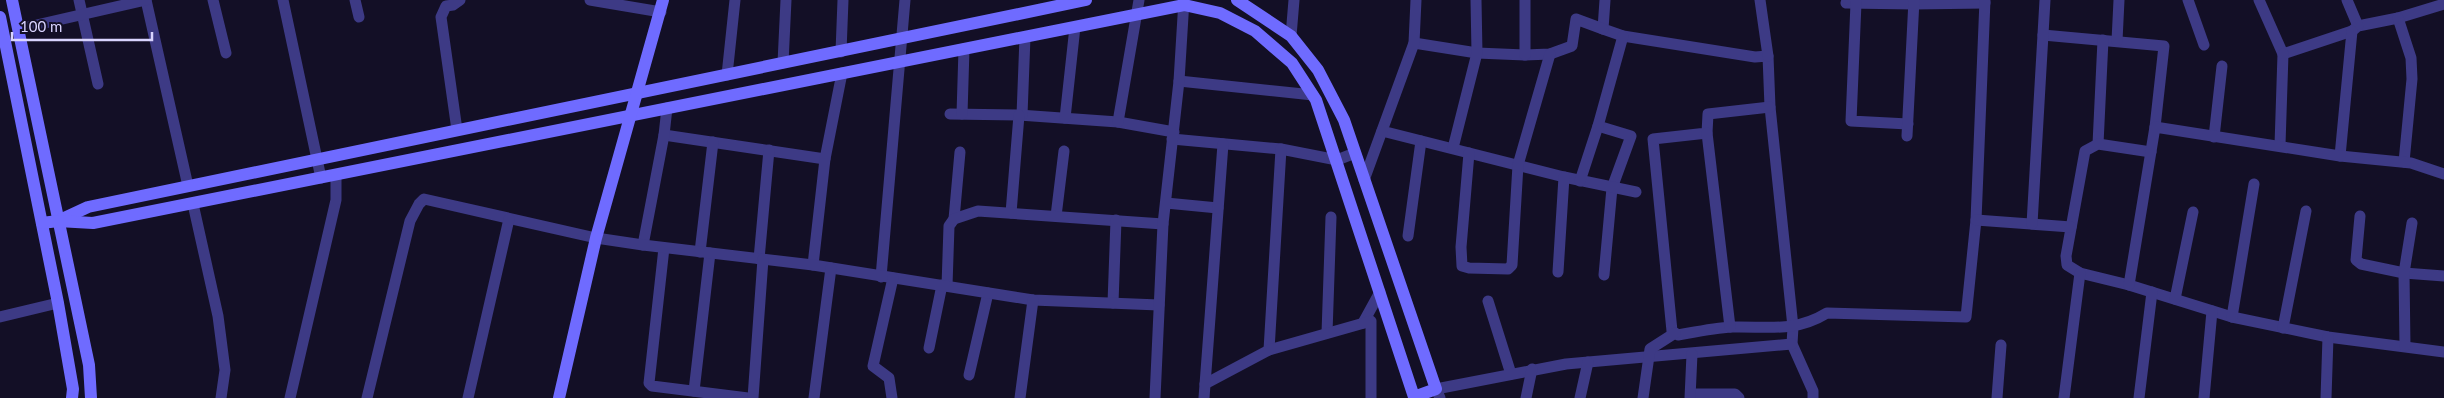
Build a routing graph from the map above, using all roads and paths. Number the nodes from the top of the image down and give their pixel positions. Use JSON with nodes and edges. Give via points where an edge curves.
{"nodes":[{"id":1,"x":12,"y":0,"type":"edge"},
{"id":2,"x":78,"y":0,"type":"edge"},
{"id":3,"x":146,"y":0,"type":"edge"},
{"id":4,"x":213,"y":0,"type":"edge"},
{"id":5,"x":283,"y":0,"type":"edge"},
{"id":6,"x":355,"y":0,"type":"edge"},
{"id":7,"x":460,"y":0,"type":"edge"},
{"id":8,"x":590,"y":0,"type":"edge"},
{"id":9,"x":735,"y":0,"type":"edge"},
{"id":10,"x":786,"y":0,"type":"edge"},
{"id":11,"x":843,"y":0,"type":"edge"},
{"id":12,"x":905,"y":0,"type":"edge"},
{"id":13,"x":1086,"y":0,"type":"edge"},
{"id":14,"x":1139,"y":0,"type":"edge"},
{"id":15,"x":1236,"y":0,"type":"edge"},
{"id":16,"x":1294,"y":0,"type":"edge"},
{"id":17,"x":1404,"y":0,"type":"edge"},
{"id":18,"x":1476,"y":0,"type":"edge"},
{"id":19,"x":1525,"y":0,"type":"edge"},
{"id":20,"x":1605,"y":0,"type":"edge"},
{"id":21,"x":1760,"y":0,"type":"edge"},
{"id":22,"x":2045,"y":0,"type":"edge"},
{"id":23,"x":2120,"y":0,"type":"edge"},
{"id":24,"x":2259,"y":0,"type":"edge"},
{"id":25,"x":2347,"y":0,"type":"edge"},
{"id":26,"x":1416,"y":1,"type":"edge"},
{"id":27,"x":1851,"y":1,"type":"edge"},
{"id":28,"x":1985,"y":1,"type":"edge"},
{"id":29,"x":2185,"y":1,"type":"edge"},
{"id":30,"x":1184,"y":2,"type":"edge"},
{"id":31,"x":1914,"y":2,"type":"edge"},
{"id":32,"x":2444,"y":4,"type":"edge"},
{"id":33,"x":662,"y":6,"type":"edge"},
{"id":34,"x":82,"y":15,"type":"junction"},
{"id":35,"x":1136,"y":15,"type":"junction"},
{"id":36,"x":0,"y":17,"type":"edge"},
{"id":37,"x":359,"y":17,"type":"dead end"},
{"id":38,"x":2398,"y":18,"type":"junction"},
{"id":39,"x":1075,"y":27,"type":"junction"},
{"id":40,"x":2355,"y":28,"type":"junction"},
{"id":41,"x":19,"y":29,"type":"junction"},
{"id":42,"x":1604,"y":29,"type":"junction"},
{"id":43,"x":2043,"y":35,"type":"junction"},
{"id":44,"x":2,"y":36,"type":"edge"},
{"id":45,"x":1291,"y":36,"type":"junction"},
{"id":46,"x":1623,"y":36,"type":"junction"},
{"id":47,"x":1025,"y":37,"type":"junction"},
{"id":48,"x":902,"y":40,"type":"junction"},
{"id":49,"x":2103,"y":40,"type":"junction"},
{"id":50,"x":2117,"y":41,"type":"junction"},
{"id":51,"x":1414,"y":43,"type":"junction"},
{"id":52,"x":2204,"y":45,"type":"dead end"},
{"id":53,"x":964,"y":49,"type":"junction"},
{"id":54,"x":841,"y":52,"type":"junction"},
{"id":55,"x":226,"y":53,"type":"dead end"},
{"id":56,"x":1477,"y":53,"type":"junction"},
{"id":57,"x":1550,"y":54,"type":"junction"},
{"id":58,"x":2283,"y":54,"type":"junction"},
{"id":59,"x":1524,"y":55,"type":"junction"},
{"id":60,"x":1768,"y":56,"type":"junction"},
{"id":61,"x":901,"y":62,"type":"junction"},
{"id":62,"x":783,"y":63,"type":"junction"},
{"id":63,"x":2222,"y":66,"type":"dead end"},
{"id":64,"x":842,"y":73,"type":"junction"},
{"id":65,"x":727,"y":75,"type":"junction"},
{"id":66,"x":1179,"y":81,"type":"junction"},
{"id":67,"x":98,"y":84,"type":"dead end"},
{"id":68,"x":637,"y":93,"type":"junction"},
{"id":69,"x":1313,"y":95,"type":"junction"},
{"id":70,"x":1770,"y":106,"type":"junction"},
{"id":71,"x":667,"y":108,"type":"junction"},
{"id":72,"x":1021,"y":115,"type":"junction"},
{"id":73,"x":629,"y":116,"type":"junction"},
{"id":74,"x":1065,"y":118,"type":"junction"},
{"id":75,"x":1118,"y":122,"type":"junction"},
{"id":76,"x":1908,"y":124,"type":"junction"},
{"id":77,"x":1598,"y":126,"type":"junction"},
{"id":78,"x":2155,"y":127,"type":"junction"},
{"id":79,"x":458,"y":130,"type":"junction"},
{"id":80,"x":1382,"y":131,"type":"junction"},
{"id":81,"x":1707,"y":133,"type":"junction"},
{"id":82,"x":664,"y":135,"type":"junction"},
{"id":83,"x":1173,"y":136,"type":"junction"},
{"id":84,"x":1907,"y":136,"type":"dead end"},
{"id":85,"x":2214,"y":137,"type":"junction"},
{"id":86,"x":1421,"y":141,"type":"junction"},
{"id":87,"x":713,"y":142,"type":"junction"},
{"id":88,"x":1223,"y":144,"type":"junction"},
{"id":89,"x":2098,"y":144,"type":"junction"},
{"id":90,"x":2280,"y":145,"type":"junction"},
{"id":91,"x":1453,"y":148,"type":"junction"},
{"id":92,"x":769,"y":150,"type":"junction"},
{"id":93,"x":1281,"y":150,"type":"junction"},
{"id":94,"x":1064,"y":151,"type":"dead end"},
{"id":95,"x":960,"y":152,"type":"dead end"},
{"id":96,"x":2151,"y":152,"type":"junction"},
{"id":97,"x":1355,"y":153,"type":"junction"},
{"id":98,"x":1469,"y":153,"type":"junction"},
{"id":99,"x":2340,"y":156,"type":"junction"},
{"id":100,"x":316,"y":158,"type":"junction"},
{"id":101,"x":826,"y":159,"type":"junction"},
{"id":102,"x":1337,"y":160,"type":"junction"},
{"id":103,"x":2404,"y":162,"type":"junction"},
{"id":104,"x":1518,"y":165,"type":"junction"},
{"id":105,"x":2444,"y":174,"type":"edge"},
{"id":106,"x":336,"y":175,"type":"junction"},
{"id":107,"x":1564,"y":177,"type":"junction"},
{"id":108,"x":321,"y":178,"type":"junction"},
{"id":109,"x":1364,"y":180,"type":"junction"},
{"id":110,"x":1580,"y":181,"type":"junction"},
{"id":111,"x":2254,"y":184,"type":"dead end"},
{"id":112,"x":188,"y":186,"type":"junction"},
{"id":113,"x":1612,"y":188,"type":"junction"},
{"id":114,"x":1636,"y":192,"type":"dead end"},
{"id":115,"x":1166,"y":203,"type":"junction"},
{"id":116,"x":193,"y":204,"type":"junction"},
{"id":117,"x":1218,"y":208,"type":"junction"},
{"id":118,"x":2306,"y":211,"type":"dead end"},
{"id":119,"x":2193,"y":212,"type":"dead end"},
{"id":120,"x":1011,"y":213,"type":"junction"},
{"id":121,"x":1056,"y":216,"type":"junction"},
{"id":122,"x":2360,"y":216,"type":"dead end"},
{"id":123,"x":1331,"y":217,"type":"dead end"},
{"id":124,"x":510,"y":219,"type":"junction"},
{"id":125,"x":954,"y":219,"type":"junction"},
{"id":126,"x":1116,"y":220,"type":"junction"},
{"id":127,"x":1976,"y":220,"type":"junction"},
{"id":128,"x":58,"y":221,"type":"junction"},
{"id":129,"x":42,"y":223,"type":"junction"},
{"id":130,"x":2412,"y":223,"type":"dead end"},
{"id":131,"x":1163,"y":224,"type":"junction"},
{"id":132,"x":2032,"y":224,"type":"junction"},
{"id":133,"x":2071,"y":227,"type":"junction"},
{"id":134,"x":1408,"y":236,"type":"dead end"},
{"id":135,"x":596,"y":238,"type":"junction"},
{"id":136,"x":643,"y":245,"type":"junction"},
{"id":137,"x":664,"y":248,"type":"junction"},
{"id":138,"x":705,"y":252,"type":"junction"},
{"id":139,"x":761,"y":259,"type":"junction"},
{"id":140,"x":813,"y":266,"type":"junction"},
{"id":141,"x":831,"y":268,"type":"junction"},
{"id":142,"x":1558,"y":272,"type":"dead end"},
{"id":143,"x":2080,"y":273,"type":"junction"},
{"id":144,"x":2404,"y":273,"type":"junction"},
{"id":145,"x":1604,"y":275,"type":"dead end"},
{"id":146,"x":881,"y":276,"type":"junction"},
{"id":147,"x":2444,"y":276,"type":"edge"},
{"id":148,"x":893,"y":278,"type":"junction"},
{"id":149,"x":2129,"y":285,"type":"junction"},
{"id":150,"x":944,"y":286,"type":"junction"},
{"id":151,"x":1380,"y":292,"type":"junction"},
{"id":152,"x":2152,"y":292,"type":"junction"},
{"id":153,"x":988,"y":293,"type":"junction"},
{"id":154,"x":2175,"y":299,"type":"junction"},
{"id":155,"x":1033,"y":300,"type":"junction"},
{"id":156,"x":1488,"y":301,"type":"dead end"},
{"id":157,"x":58,"y":302,"type":"junction"},
{"id":158,"x":1113,"y":303,"type":"junction"},
{"id":159,"x":1159,"y":304,"type":"junction"},
{"id":160,"x":2212,"y":311,"type":"junction"},
{"id":161,"x":0,"y":317,"type":"edge"},
{"id":162,"x":2232,"y":317,"type":"junction"},
{"id":163,"x":1363,"y":323,"type":"junction"},
{"id":164,"x":1730,"y":327,"type":"junction"},
{"id":165,"x":1793,"y":327,"type":"junction"},
{"id":166,"x":2283,"y":328,"type":"junction"},
{"id":167,"x":1675,"y":333,"type":"junction"},
{"id":168,"x":1327,"y":334,"type":"junction"},
{"id":169,"x":2328,"y":337,"type":"junction"},
{"id":170,"x":1792,"y":344,"type":"junction"},
{"id":171,"x":2001,"y":346,"type":"dead end"},
{"id":172,"x":2405,"y":346,"type":"junction"},
{"id":173,"x":929,"y":348,"type":"dead end"},
{"id":174,"x":1269,"y":350,"type":"junction"},
{"id":175,"x":2444,"y":352,"type":"edge"},
{"id":176,"x":1692,"y":354,"type":"junction"},
{"id":177,"x":1648,"y":356,"type":"junction"},
{"id":178,"x":1588,"y":362,"type":"junction"},
{"id":179,"x":1532,"y":369,"type":"junction"},
{"id":180,"x":1511,"y":374,"type":"junction"},
{"id":181,"x":969,"y":376,"type":"dead end"},
{"id":182,"x":1205,"y":384,"type":"junction"},
{"id":183,"x":694,"y":391,"type":"junction"},
{"id":184,"x":1438,"y":394,"type":"edge"},
{"id":185,"x":1690,"y":396,"type":"edge"},
{"id":186,"x":1411,"y":397,"type":"edge"},
{"id":187,"x":72,"y":398,"type":"edge"},
{"id":188,"x":90,"y":398,"type":"edge"},
{"id":189,"x":221,"y":398,"type":"edge"},
{"id":190,"x":290,"y":398,"type":"edge"},
{"id":191,"x":367,"y":398,"type":"edge"},
{"id":192,"x":468,"y":398,"type":"edge"},
{"id":193,"x":559,"y":398,"type":"edge"},
{"id":194,"x":748,"y":398,"type":"edge"},
{"id":195,"x":752,"y":398,"type":"edge"},
{"id":196,"x":814,"y":398,"type":"edge"},
{"id":197,"x":892,"y":398,"type":"edge"},
{"id":198,"x":1020,"y":398,"type":"edge"},
{"id":199,"x":1155,"y":398,"type":"edge"},
{"id":200,"x":1204,"y":398,"type":"edge"},
{"id":201,"x":1370,"y":398,"type":"edge"},
{"id":202,"x":1526,"y":398,"type":"edge"},
{"id":203,"x":1580,"y":398,"type":"edge"},
{"id":204,"x":1643,"y":398,"type":"edge"},
{"id":205,"x":1739,"y":398,"type":"edge"},
{"id":206,"x":1813,"y":398,"type":"edge"},
{"id":207,"x":1997,"y":398,"type":"edge"},
{"id":208,"x":2064,"y":398,"type":"edge"},
{"id":209,"x":2139,"y":398,"type":"edge"},
{"id":210,"x":2204,"y":398,"type":"edge"},
{"id":211,"x":2326,"y":398,"type":"edge"}],
"edges":[{"from":1,"to":41,"type":"street"},
{"from":2,"to":34,"type":"street"},
{"from":3,"to":34,"type":"street"},
{"from":3,"to":112,"type":"street"},
{"from":4,"to":55,"type":"street"},
{"from":5,"to":100,"type":"street"},
{"from":6,"to":37,"type":"street"},
{"from":7,"to":79,"type":"street","via":[[446,6],[441,17]]},
{"from":8,"to":33,"type":"street"},
{"from":9,"to":65,"type":"street"},
{"from":10,"to":62,"type":"street"},
{"from":11,"to":54,"type":"street"},
{"from":12,"to":48,"type":"street"},
{"from":13,"to":48,"type":"street"},
{"from":14,"to":35,"type":"street"},
{"from":15,"to":45,"type":"street"},
{"from":16,"to":45,"type":"street"},
{"from":17,"to":26,"type":"street"},
{"from":18,"to":56,"type":"street"},
{"from":19,"to":59,"type":"street"},
{"from":20,"to":42,"type":"street"},
{"from":21,"to":60,"type":"street"},
{"from":22,"to":43,"type":"street"},
{"from":23,"to":50,"type":"street"},
{"from":24,"to":58,"type":"street"},
{"from":25,"to":40,"type":"street"},
{"from":26,"to":51,"type":"street"},
{"from":27,"to":31,"type":"street"},
{"from":27,"to":76,"type":"street","via":[[1851,121]]},
{"from":28,"to":31,"type":"street"},
{"from":28,"to":127,"type":"street"},
{"from":29,"to":52,"type":"street"},
{"from":30,"to":35,"type":"street"},
{"from":30,"to":66,"type":"street"},
{"from":30,"to":69,"type":"street","via":[[1220,13],[1255,31],[1292,63]]},
{"from":31,"to":76,"type":"street"},
{"from":32,"to":38,"type":"street"},
{"from":33,"to":68,"type":"street"},
{"from":34,"to":41,"type":"street"},
{"from":34,"to":67,"type":"street"},
{"from":35,"to":39,"type":"street"},
{"from":35,"to":75,"type":"street"},
{"from":36,"to":44,"type":"street"},
{"from":38,"to":40,"type":"street"},
{"from":38,"to":103,"type":"street","via":[[2411,58],[2412,79]]},
{"from":39,"to":47,"type":"street"},
{"from":39,"to":74,"type":"street"},
{"from":40,"to":58,"type":"street"},
{"from":40,"to":99,"type":"street"},
{"from":41,"to":128,"type":"street"},
{"from":42,"to":46,"type":"street"},
{"from":42,"to":57,"type":"street","via":[[1576,19],[1572,46]]},
{"from":43,"to":49,"type":"street"},
{"from":43,"to":132,"type":"street"},
{"from":44,"to":129,"type":"street"},
{"from":45,"to":97,"type":"street","via":[[1318,70],[1344,120]]},
{"from":46,"to":60,"type":"street","via":[[1755,57]]},
{"from":46,"to":77,"type":"street"},
{"from":47,"to":53,"type":"street"},
{"from":47,"to":72,"type":"street"},
{"from":48,"to":54,"type":"street"},
{"from":48,"to":61,"type":"street"},
{"from":49,"to":50,"type":"street"},
{"from":49,"to":89,"type":"street"},
{"from":50,"to":78,"type":"street","via":[[2164,46]]},
{"from":51,"to":56,"type":"street"},
{"from":51,"to":80,"type":"street"},
{"from":53,"to":61,"type":"street"},
{"from":53,"to":72,"type":"street","via":[[956,114]]},
{"from":54,"to":62,"type":"street"},
{"from":56,"to":59,"type":"street"},
{"from":56,"to":91,"type":"street"},
{"from":57,"to":59,"type":"street"},
{"from":57,"to":104,"type":"street"},
{"from":58,"to":90,"type":"street"},
{"from":60,"to":70,"type":"street"},
{"from":61,"to":64,"type":"street"},
{"from":61,"to":146,"type":"street"},
{"from":62,"to":65,"type":"street"},
{"from":63,"to":85,"type":"street"},
{"from":64,"to":71,"type":"street"},
{"from":64,"to":101,"type":"street"},
{"from":65,"to":68,"type":"street"},
{"from":66,"to":69,"type":"street"},
{"from":66,"to":83,"type":"street"},
{"from":68,"to":73,"type":"street"},
{"from":68,"to":79,"type":"street"},
{"from":69,"to":102,"type":"street"},
{"from":70,"to":81,"type":"street","via":[[1708,114]]},
{"from":70,"to":165,"type":"street"},
{"from":71,"to":73,"type":"street"},
{"from":71,"to":82,"type":"street"},
{"from":72,"to":74,"type":"street"},
{"from":72,"to":120,"type":"street"},
{"from":73,"to":106,"type":"street"},
{"from":73,"to":135,"type":"street"},
{"from":74,"to":75,"type":"street"},
{"from":75,"to":83,"type":"street"},
{"from":76,"to":84,"type":"street"},
{"from":77,"to":110,"type":"street"},
{"from":77,"to":113,"type":"street","via":[[1631,136]]},
{"from":78,"to":85,"type":"street"},
{"from":78,"to":96,"type":"street"},
{"from":79,"to":100,"type":"street"},
{"from":80,"to":86,"type":"street"},
{"from":80,"to":109,"type":"street"},
{"from":81,"to":164,"type":"street"},
{"from":81,"to":167,"type":"street","via":[[1653,139],[1672,331]]},
{"from":82,"to":87,"type":"street"},
{"from":82,"to":136,"type":"street"},
{"from":83,"to":88,"type":"street"},
{"from":83,"to":115,"type":"street"},
{"from":85,"to":90,"type":"street"},
{"from":86,"to":91,"type":"street"},
{"from":86,"to":134,"type":"street"},
{"from":87,"to":92,"type":"street"},
{"from":87,"to":138,"type":"street"},
{"from":88,"to":93,"type":"street"},
{"from":88,"to":117,"type":"street"},
{"from":89,"to":96,"type":"street"},
{"from":89,"to":133,"type":"street","via":[[2085,152]]},
{"from":90,"to":99,"type":"street"},
{"from":91,"to":98,"type":"street"},
{"from":92,"to":101,"type":"street"},
{"from":92,"to":139,"type":"street"},
{"from":93,"to":102,"type":"street"},
{"from":93,"to":174,"type":"street"},
{"from":94,"to":121,"type":"street"},
{"from":95,"to":125,"type":"street"},
{"from":96,"to":149,"type":"street"},
{"from":97,"to":102,"type":"street"},
{"from":97,"to":109,"type":"street"},
{"from":98,"to":104,"type":"street"},
{"from":98,"to":104,"type":"street","via":[[1462,247],[1462,266],[1469,268],[1508,269],[1512,265]]},
{"from":99,"to":103,"type":"street"},
{"from":100,"to":108,"type":"street"},
{"from":100,"to":112,"type":"street"},
{"from":101,"to":140,"type":"street"},
{"from":102,"to":151,"type":"street"},
{"from":103,"to":105,"type":"street"},
{"from":104,"to":107,"type":"street"},
{"from":106,"to":108,"type":"street"},
{"from":106,"to":190,"type":"street","via":[[336,200]]},
{"from":107,"to":110,"type":"street"},
{"from":107,"to":142,"type":"street"},
{"from":108,"to":116,"type":"street"},
{"from":109,"to":184,"type":"street"},
{"from":110,"to":113,"type":"street"},
{"from":111,"to":162,"type":"street"},
{"from":112,"to":128,"type":"street","via":[[88,207]]},
{"from":113,"to":114,"type":"street"},
{"from":113,"to":145,"type":"street"},
{"from":115,"to":117,"type":"street"},
{"from":115,"to":131,"type":"street"},
{"from":116,"to":128,"type":"street","via":[[93,223]]},
{"from":116,"to":189,"type":"street","via":[[218,316],[226,370]]},
{"from":117,"to":182,"type":"street"},
{"from":118,"to":166,"type":"street"},
{"from":119,"to":154,"type":"street"},
{"from":120,"to":121,"type":"street"},
{"from":120,"to":125,"type":"street","via":[[978,211]]},
{"from":121,"to":126,"type":"street"},
{"from":122,"to":144,"type":"street","via":[[2356,260],[2361,264]]},
{"from":123,"to":168,"type":"street"},
{"from":124,"to":135,"type":"street"},
{"from":124,"to":191,"type":"street","via":[[424,199],[419,204],[410,222]]},
{"from":124,"to":192,"type":"street"},
{"from":125,"to":150,"type":"street","via":[[950,226]]},
{"from":126,"to":131,"type":"street"},
{"from":126,"to":158,"type":"street"},
{"from":127,"to":132,"type":"street"},
{"from":127,"to":165,"type":"street","via":[[1966,317],[1826,313],[1811,323]]},
{"from":128,"to":129,"type":"street"},
{"from":128,"to":188,"type":"street","via":[[89,365]]},
{"from":129,"to":157,"type":"street"},
{"from":130,"to":144,"type":"street"},
{"from":131,"to":159,"type":"street"},
{"from":132,"to":133,"type":"street"},
{"from":133,"to":143,"type":"street","via":[[2066,256],[2068,265]]},
{"from":135,"to":136,"type":"street"},
{"from":135,"to":193,"type":"street"},
{"from":136,"to":137,"type":"street"},
{"from":137,"to":138,"type":"street"},
{"from":137,"to":183,"type":"street","via":[[648,381],[652,386]]},
{"from":138,"to":139,"type":"street"},
{"from":138,"to":183,"type":"street"},
{"from":139,"to":140,"type":"street"},
{"from":139,"to":195,"type":"street"},
{"from":140,"to":141,"type":"street"},
{"from":141,"to":146,"type":"street"},
{"from":141,"to":196,"type":"street"},
{"from":143,"to":149,"type":"street"},
{"from":143,"to":208,"type":"street"},
{"from":144,"to":147,"type":"street"},
{"from":144,"to":172,"type":"street"},
{"from":146,"to":148,"type":"street"},
{"from":148,"to":150,"type":"street"},
{"from":148,"to":197,"type":"street","via":[[873,366],[889,378]]},
{"from":149,"to":152,"type":"street"},
{"from":150,"to":153,"type":"street"},
{"from":150,"to":173,"type":"street"},
{"from":151,"to":163,"type":"street"},
{"from":151,"to":186,"type":"street"},
{"from":152,"to":154,"type":"street"},
{"from":152,"to":209,"type":"street"},
{"from":153,"to":155,"type":"street"},
{"from":153,"to":181,"type":"street"},
{"from":154,"to":160,"type":"street"},
{"from":155,"to":158,"type":"street"},
{"from":155,"to":198,"type":"street"},
{"from":156,"to":180,"type":"street"},
{"from":157,"to":161,"type":"street"},
{"from":157,"to":187,"type":"street"},
{"from":158,"to":159,"type":"street"},
{"from":159,"to":199,"type":"street"},
{"from":160,"to":162,"type":"street"},
{"from":160,"to":210,"type":"street"},
{"from":162,"to":166,"type":"street"},
{"from":163,"to":168,"type":"street"},
{"from":163,"to":201,"type":"street","via":[[1371,321]]},
{"from":164,"to":165,"type":"street"},
{"from":164,"to":167,"type":"street"},
{"from":165,"to":170,"type":"street"},
{"from":166,"to":169,"type":"street"},
{"from":167,"to":177,"type":"street","via":[[1650,350]]},
{"from":168,"to":174,"type":"street"},
{"from":169,"to":172,"type":"street"},
{"from":169,"to":211,"type":"street"},
{"from":170,"to":176,"type":"street"},
{"from":170,"to":206,"type":"street","via":[[1813,391]]},
{"from":171,"to":207,"type":"street"},
{"from":172,"to":175,"type":"street"},
{"from":174,"to":182,"type":"street"},
{"from":176,"to":177,"type":"street"},
{"from":176,"to":185,"type":"street"},
{"from":177,"to":178,"type":"street"},
{"from":177,"to":204,"type":"street"},
{"from":178,"to":179,"type":"street"},
{"from":178,"to":203,"type":"street"},
{"from":179,"to":180,"type":"street"},
{"from":179,"to":202,"type":"street"},
{"from":180,"to":184,"type":"street"},
{"from":182,"to":200,"type":"street"},
{"from":183,"to":194,"type":"street"},
{"from":184,"to":186,"type":"street"},
{"from":185,"to":205,"type":"street","via":[[1735,394]]}]}
